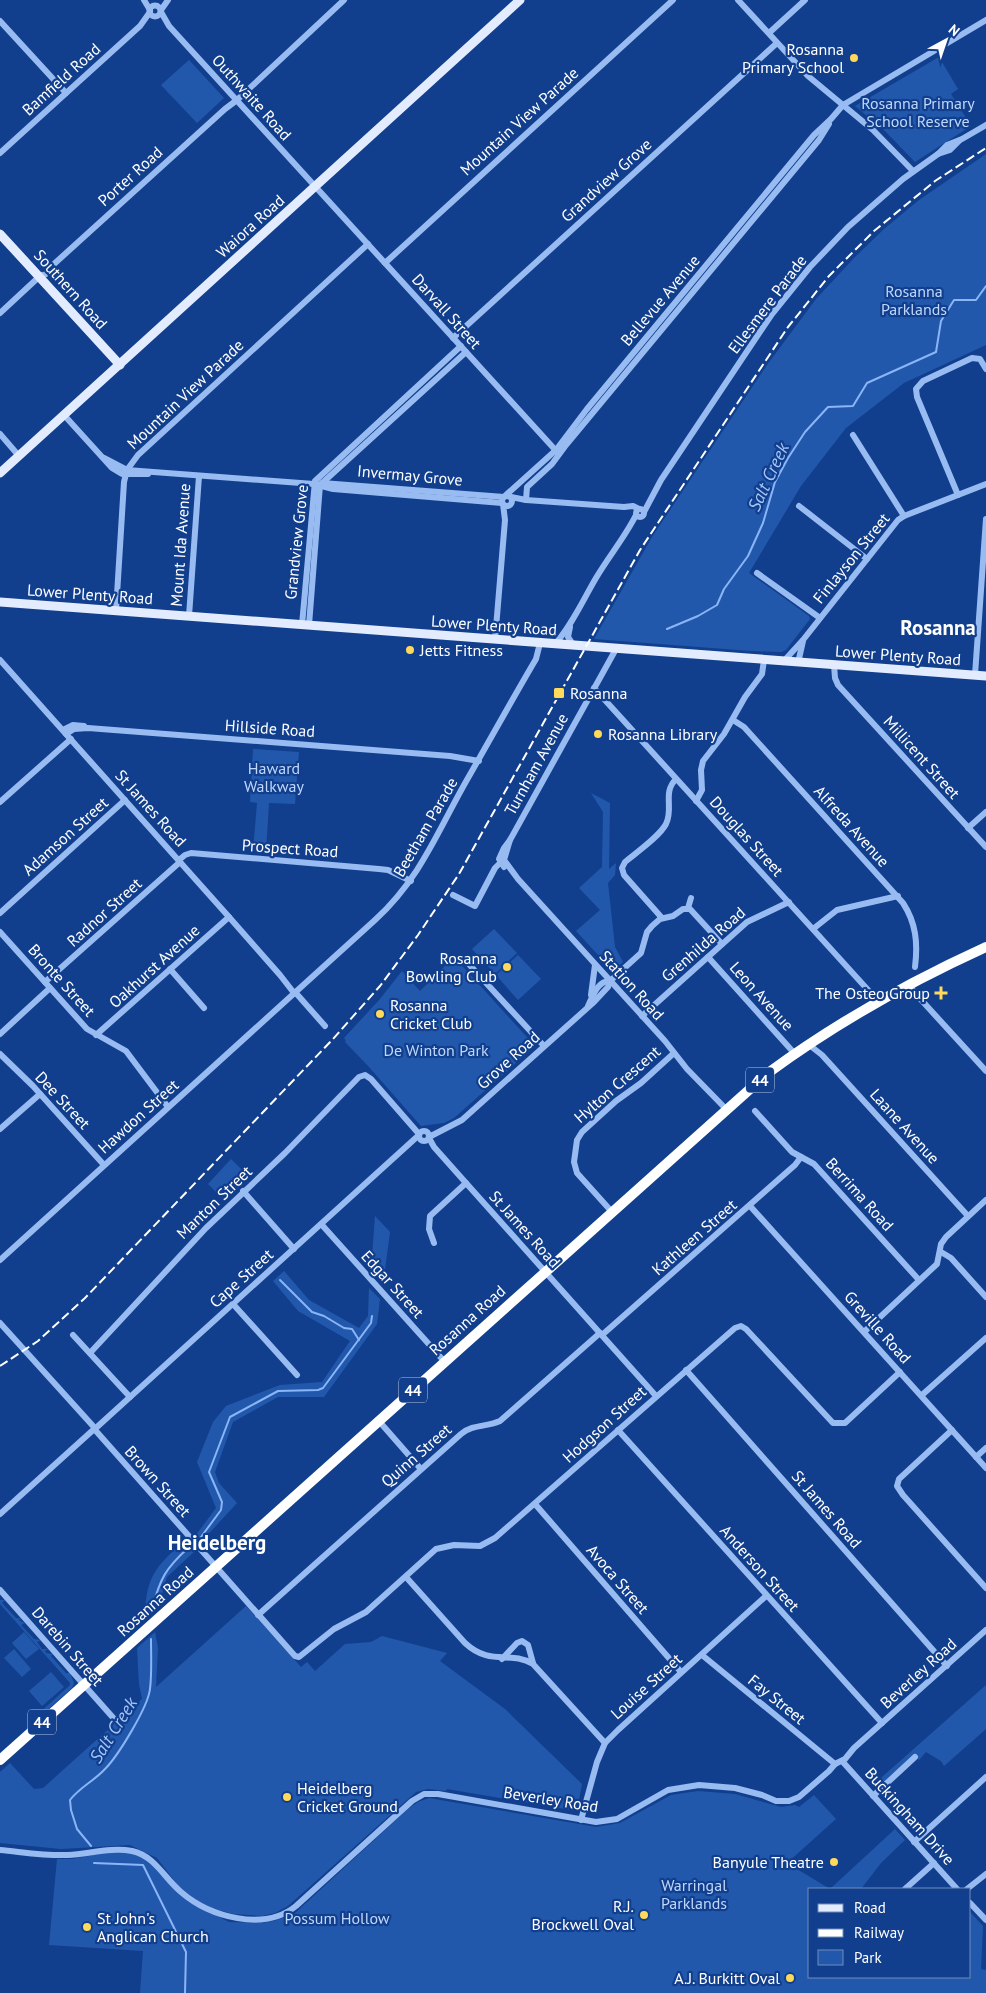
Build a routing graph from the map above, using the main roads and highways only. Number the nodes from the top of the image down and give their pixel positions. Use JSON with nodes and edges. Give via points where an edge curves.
{"nodes":[{"id":1,"x":520,"y":0,"type":"edge"},
{"id":2,"x":0,"y":234,"type":"edge"},
{"id":3,"x":120,"y":365,"type":"junction"},
{"id":4,"x":0,"y":473,"type":"edge"},
{"id":5,"x":0,"y":602,"type":"edge"},
{"id":6,"x":986,"y":676,"type":"edge"},
{"id":7,"x":986,"y":947,"type":"edge"},
{"id":8,"x":0,"y":1760,"type":"edge"}],
"edges":[{"from":1,"to":3,"type":"main road","name":"Waiora Road"},
{"from":2,"to":3,"type":"main road","name":"Southern Road"},
{"from":3,"to":4,"type":"main road","name":"Waiora Road"},
{"from":5,"to":6,"type":"main road","name":"Lower Plenty Road"},
{"from":7,"to":8,"type":"highway","name":"Rosanna Road","number":"44","via":[[878,1001],[768,1073]]}]}
